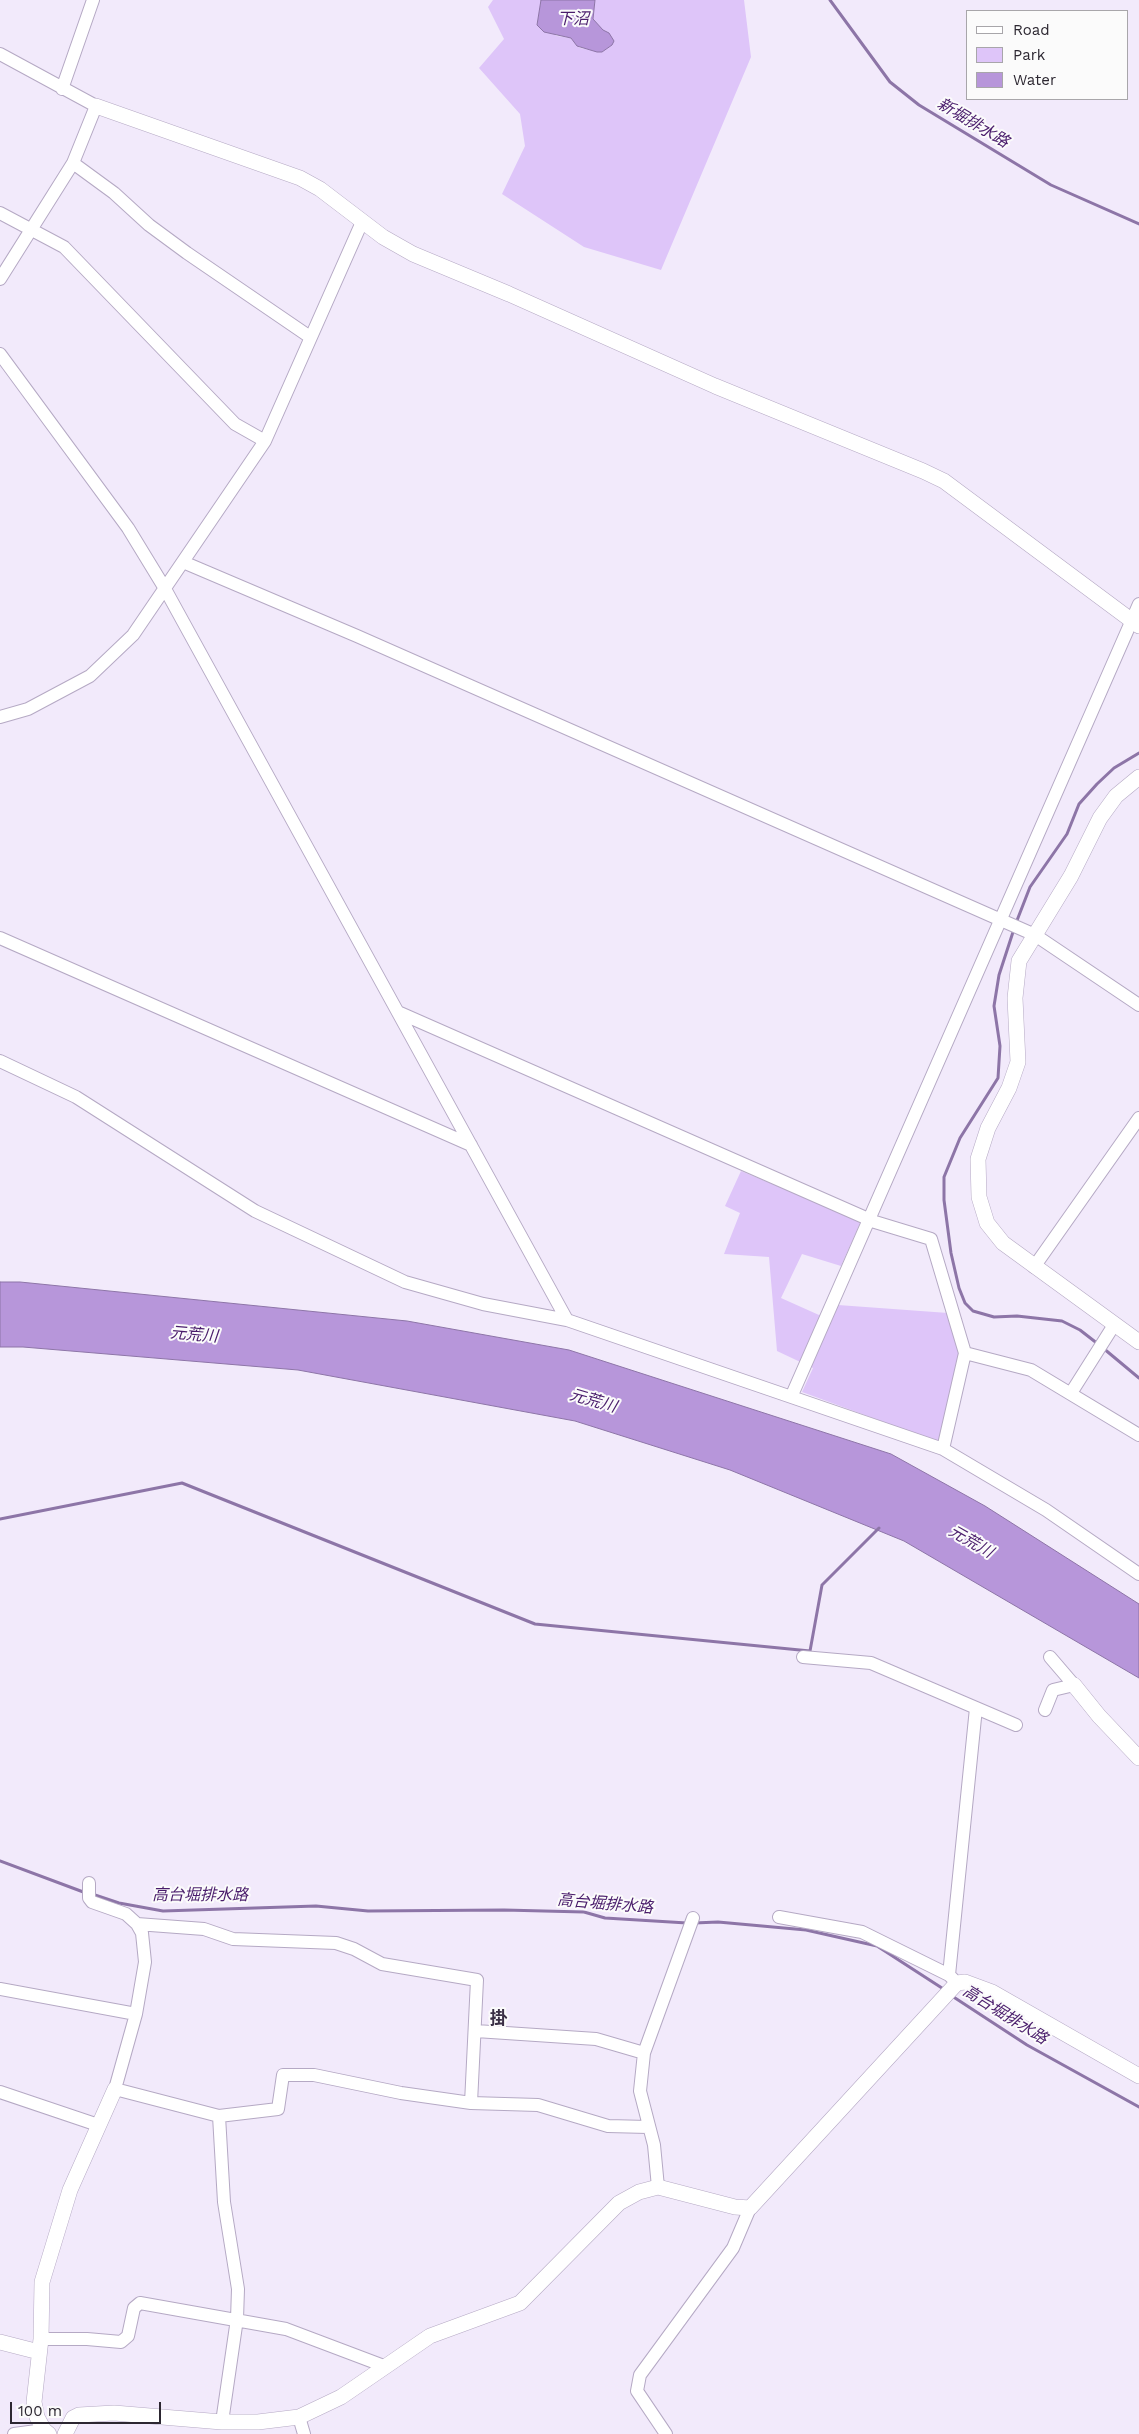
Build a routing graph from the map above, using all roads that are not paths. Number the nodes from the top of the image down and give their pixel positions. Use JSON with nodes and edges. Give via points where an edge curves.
{"nodes":[{"id":1,"x":93,"y":0,"type":"edge"},
{"id":2,"x":0,"y":54,"type":"edge"},
{"id":3,"x":62,"y":89,"type":"junction"},
{"id":4,"x":96,"y":106,"type":"junction"},
{"id":5,"x":73,"y":164,"type":"junction"},
{"id":6,"x":0,"y":213,"type":"edge"},
{"id":7,"x":362,"y":222,"type":"junction"},
{"id":8,"x":32,"y":228,"type":"junction"},
{"id":9,"x":0,"y":279,"type":"edge"},
{"id":10,"x":310,"y":337,"type":"junction"},
{"id":11,"x":0,"y":354,"type":"edge"},
{"id":12,"x":265,"y":441,"type":"junction"},
{"id":13,"x":183,"y":562,"type":"junction"},
{"id":14,"x":164,"y":587,"type":"junction"},
{"id":15,"x":1139,"y":604,"type":"edge"},
{"id":16,"x":1135,"y":624,"type":"edge"},
{"id":17,"x":0,"y":717,"type":"edge"},
{"id":18,"x":1139,"y":777,"type":"edge"},
{"id":19,"x":1001,"y":922,"type":"junction"},
{"id":20,"x":1035,"y":935,"type":"junction"},
{"id":21,"x":0,"y":938,"type":"edge"},
{"id":22,"x":1139,"y":1005,"type":"edge"},
{"id":23,"x":400,"y":1013,"type":"junction"},
{"id":24,"x":0,"y":1061,"type":"edge"},
{"id":25,"x":1139,"y":1118,"type":"edge"},
{"id":26,"x":471,"y":1145,"type":"junction"},
{"id":27,"x":870,"y":1219,"type":"junction"},
{"id":28,"x":1034,"y":1266,"type":"junction"},
{"id":29,"x":567,"y":1320,"type":"junction"},
{"id":30,"x":1114,"y":1325,"type":"junction"},
{"id":31,"x":1139,"y":1342,"type":"edge"},
{"id":32,"x":965,"y":1353,"type":"junction"},
{"id":33,"x":1071,"y":1393,"type":"junction"},
{"id":34,"x":792,"y":1396,"type":"junction"},
{"id":35,"x":1139,"y":1435,"type":"edge"},
{"id":36,"x":943,"y":1449,"type":"junction"},
{"id":37,"x":1139,"y":1574,"type":"edge"},
{"id":38,"x":803,"y":1657,"type":"dead end"},
{"id":39,"x":1050,"y":1657,"type":"dead end"},
{"id":40,"x":1074,"y":1685,"type":"junction"},
{"id":41,"x":976,"y":1708,"type":"junction"},
{"id":42,"x":1045,"y":1710,"type":"dead end"},
{"id":43,"x":1016,"y":1725,"type":"dead end"},
{"id":44,"x":1139,"y":1758,"type":"edge"},
{"id":45,"x":89,"y":1884,"type":"dead end"},
{"id":46,"x":779,"y":1917,"type":"dead end"},
{"id":47,"x":693,"y":1918,"type":"dead end"},
{"id":48,"x":137,"y":1924,"type":"junction"},
{"id":49,"x":953,"y":1979,"type":"junction"},
{"id":50,"x":0,"y":1989,"type":"edge"},
{"id":51,"x":136,"y":2014,"type":"junction"},
{"id":52,"x":476,"y":2031,"type":"junction"},
{"id":53,"x":644,"y":2053,"type":"junction"},
{"id":54,"x":1139,"y":2076,"type":"edge"},
{"id":55,"x":115,"y":2088,"type":"junction"},
{"id":56,"x":0,"y":2092,"type":"edge"},
{"id":57,"x":471,"y":2102,"type":"junction"},
{"id":58,"x":220,"y":2116,"type":"junction"},
{"id":59,"x":98,"y":2125,"type":"junction"},
{"id":60,"x":648,"y":2127,"type":"junction"},
{"id":61,"x":658,"y":2188,"type":"junction"},
{"id":62,"x":750,"y":2208,"type":"junction"},
{"id":63,"x":237,"y":2319,"type":"junction"},
{"id":64,"x":0,"y":2342,"type":"edge"},
{"id":65,"x":40,"y":2345,"type":"junction"},
{"id":66,"x":384,"y":2366,"type":"junction"},
{"id":67,"x":299,"y":2417,"type":"junction"},
{"id":68,"x":222,"y":2422,"type":"junction"},
{"id":69,"x":660,"y":2431,"type":"edge"},
{"id":70,"x":46,"y":2432,"type":"edge"},
{"id":71,"x":14,"y":2434,"type":"edge"},
{"id":72,"x":65,"y":2434,"type":"edge"},
{"id":73,"x":304,"y":2434,"type":"edge"}],
"edges":[{"from":1,"to":3,"type":"street"},
{"from":2,"to":3,"type":"street"},
{"from":3,"to":4,"type":"street"},
{"from":4,"to":5,"type":"street"},
{"from":4,"to":7,"type":"street","via":[[300,178],[320,189]]},
{"from":5,"to":8,"type":"street"},
{"from":5,"to":10,"type":"street","via":[[187,253]]},
{"from":6,"to":8,"type":"street"},
{"from":7,"to":10,"type":"street"},
{"from":7,"to":16,"type":"street","via":[[383,238],[414,254],[715,386],[923,470],[944,481]]},
{"from":8,"to":9,"type":"street"},
{"from":8,"to":12,"type":"street","via":[[78,259],[235,424]]},
{"from":10,"to":12,"type":"street"},
{"from":11,"to":14,"type":"street","via":[[128,528]]},
{"from":12,"to":13,"type":"street"},
{"from":13,"to":14,"type":"street"},
{"from":13,"to":19,"type":"street"},
{"from":14,"to":17,"type":"street","via":[[134,635],[90,676],[28,710]]},
{"from":14,"to":23,"type":"street"},
{"from":15,"to":16,"type":"street"},
{"from":16,"to":19,"type":"street"},
{"from":18,"to":20,"type":"street","via":[[1116,796],[1100,818],[1071,876]]},
{"from":19,"to":20,"type":"street"},
{"from":19,"to":27,"type":"street"},
{"from":20,"to":22,"type":"street"},
{"from":20,"to":28,"type":"street","via":[[1019,961],[1015,998],[1018,1062],[1009,1088],[988,1128],[978,1159],[979,1197],[987,1223],[1003,1243]]},
{"from":21,"to":26,"type":"street"},
{"from":23,"to":26,"type":"street"},
{"from":23,"to":27,"type":"street"},
{"from":24,"to":29,"type":"street","via":[[76,1097],[255,1211],[405,1282],[482,1304]]},
{"from":25,"to":28,"type":"street"},
{"from":26,"to":29,"type":"street"},
{"from":27,"to":32,"type":"street","via":[[931,1239]]},
{"from":27,"to":34,"type":"street"},
{"from":28,"to":30,"type":"street"},
{"from":29,"to":34,"type":"street"},
{"from":30,"to":31,"type":"street"},
{"from":30,"to":33,"type":"street"},
{"from":32,"to":33,"type":"street","via":[[1031,1370]]},
{"from":32,"to":36,"type":"street"},
{"from":33,"to":35,"type":"street"},
{"from":34,"to":36,"type":"street"},
{"from":36,"to":37,"type":"street","via":[[1046,1510]]},
{"from":38,"to":41,"type":"street","via":[[871,1663]]},
{"from":39,"to":40,"type":"street"},
{"from":40,"to":42,"type":"street","via":[[1053,1690]]},
{"from":40,"to":44,"type":"street"},
{"from":41,"to":43,"type":"street"},
{"from":41,"to":49,"type":"street"},
{"from":45,"to":48,"type":"street","via":[[92,1902],[126,1914]]},
{"from":46,"to":49,"type":"street","via":[[862,1932]]},
{"from":47,"to":53,"type":"street"},
{"from":48,"to":51,"type":"street","via":[[142,1933],[145,1962]]},
{"from":48,"to":52,"type":"street","via":[[204,1928],[234,1939],[336,1943],[382,1964],[477,1980]]},
{"from":49,"to":54,"type":"street","via":[[992,1992]]},
{"from":49,"to":62,"type":"street"},
{"from":50,"to":51,"type":"street"},
{"from":51,"to":55,"type":"street"},
{"from":52,"to":53,"type":"street","via":[[596,2038]]},
{"from":52,"to":57,"type":"street"},
{"from":53,"to":60,"type":"street","via":[[640,2090]]},
{"from":55,"to":58,"type":"street"},
{"from":55,"to":59,"type":"street"},
{"from":56,"to":59,"type":"street"},
{"from":57,"to":58,"type":"street","via":[[400,2093],[314,2075],[283,2075],[278,2109]]},
{"from":57,"to":60,"type":"street","via":[[538,2104],[608,2126]]},
{"from":58,"to":63,"type":"street","via":[[224,2202],[238,2289]]},
{"from":59,"to":65,"type":"street","via":[[70,2190],[42,2282]]},
{"from":60,"to":61,"type":"street","via":[[654,2145]]},
{"from":61,"to":62,"type":"street"},
{"from":61,"to":66,"type":"street","via":[[639,2192],[619,2203],[520,2303],[430,2336]]},
{"from":62,"to":69,"type":"street","via":[[733,2248],[640,2375],[637,2391]]},
{"from":63,"to":65,"type":"street","via":[[140,2303],[134,2308],[128,2336],[121,2342],[87,2338]]},
{"from":63,"to":66,"type":"street","via":[[286,2329]]},
{"from":63,"to":68,"type":"street"},
{"from":64,"to":65,"type":"street"},
{"from":65,"to":70,"type":"street","via":[[34,2402],[37,2417]]},
{"from":66,"to":67,"type":"street","via":[[341,2397]]},
{"from":67,"to":68,"type":"street"},
{"from":67,"to":73,"type":"street"},
{"from":68,"to":72,"type":"street","via":[[114,2412],[79,2415],[73,2418]]},
{"from":70,"to":71,"type":"street"}]}
